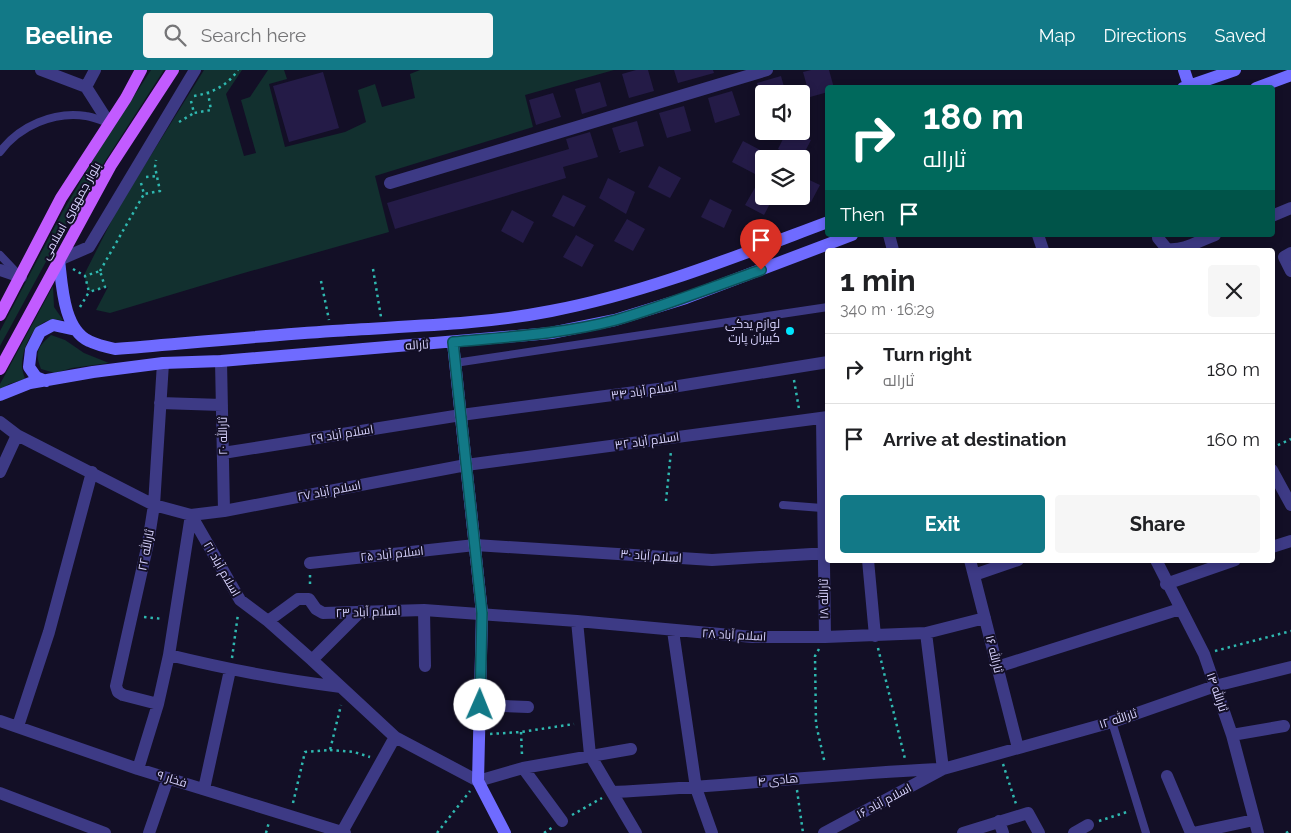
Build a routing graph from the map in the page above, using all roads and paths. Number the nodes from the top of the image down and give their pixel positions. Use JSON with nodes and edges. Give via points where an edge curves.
{"nodes":[{"id":1,"x":41,"y":70,"type":"edge"},
{"id":2,"x":95,"y":70,"type":"edge"},
{"id":3,"x":141,"y":70,"type":"edge"},
{"id":4,"x":173,"y":70,"type":"edge"},
{"id":5,"x":195,"y":70,"type":"edge"},
{"id":6,"x":238,"y":70,"type":"edge"},
{"id":7,"x":766,"y":70,"type":"edge"},
{"id":8,"x":1184,"y":70,"type":"edge"},
{"id":9,"x":1235,"y":70,"type":"edge"},
{"id":10,"x":1291,"y":75,"type":"edge"},
{"id":11,"x":1186,"y":85,"type":"edge"},
{"id":12,"x":1189,"y":85,"type":"edge"},
{"id":13,"x":1264,"y":85,"type":"edge"},
{"id":14,"x":86,"y":87,"type":"junction"},
{"id":15,"x":208,"y":93,"type":"junction"},
{"id":16,"x":109,"y":123,"type":"junction"},
{"id":17,"x":0,"y":152,"type":"edge"},
{"id":18,"x":390,"y":183,"type":"dead end"},
{"id":19,"x":144,"y":194,"type":"junction"},
{"id":20,"x":1291,"y":208,"type":"edge"},
{"id":21,"x":1275,"y":215,"type":"edge"},
{"id":22,"x":825,"y":223,"type":"edge"},
{"id":23,"x":847,"y":237,"type":"edge"},
{"id":24,"x":1208,"y":237,"type":"edge"},
{"id":25,"x":1158,"y":238,"type":"dead end"},
{"id":26,"x":768,"y":244,"type":"junction"},
{"id":27,"x":1166,"y":248,"type":"edge"},
{"id":28,"x":1186,"y":248,"type":"edge"},
{"id":29,"x":1291,"y":253,"type":"edge"},
{"id":30,"x":0,"y":255,"type":"edge"},
{"id":31,"x":59,"y":260,"type":"junction"},
{"id":32,"x":775,"y":265,"type":"junction"},
{"id":33,"x":374,"y":269,"type":"dead end"},
{"id":34,"x":0,"y":270,"type":"edge"},
{"id":35,"x":100,"y":271,"type":"junction"},
{"id":36,"x":1291,"y":271,"type":"edge"},
{"id":37,"x":21,"y":276,"type":"junction"},
{"id":38,"x":322,"y":281,"type":"dead end"},
{"id":39,"x":89,"y":292,"type":"junction"},
{"id":40,"x":825,"y":306,"type":"edge"},
{"id":41,"x":0,"y":315,"type":"edge"},
{"id":42,"x":74,"y":325,"type":"junction"},
{"id":43,"x":382,"y":328,"type":"junction"},
{"id":44,"x":331,"y":331,"type":"junction"},
{"id":45,"x":453,"y":342,"type":"junction"},
{"id":46,"x":221,"y":361,"type":"junction"},
{"id":47,"x":825,"y":362,"type":"edge"},
{"id":48,"x":163,"y":363,"type":"junction"},
{"id":49,"x":455,"y":363,"type":"junction"},
{"id":50,"x":792,"y":368,"type":"junction"},
{"id":51,"x":0,"y":369,"type":"edge"},
{"id":52,"x":46,"y":381,"type":"junction"},
{"id":53,"x":0,"y":395,"type":"edge"},
{"id":54,"x":160,"y":402,"type":"junction"},
{"id":55,"x":222,"y":405,"type":"junction"},
{"id":56,"x":461,"y":415,"type":"junction"},
{"id":57,"x":824,"y":418,"type":"edge"},
{"id":58,"x":800,"y":421,"type":"junction"},
{"id":59,"x":0,"y":422,"type":"edge"},
{"id":60,"x":17,"y":434,"type":"junction"},
{"id":61,"x":672,"y":437,"type":"junction"},
{"id":62,"x":1291,"y":439,"type":"edge"},
{"id":63,"x":1275,"y":447,"type":"edge"},
{"id":64,"x":223,"y":453,"type":"junction"},
{"id":65,"x":466,"y":465,"type":"junction"},
{"id":66,"x":0,"y":472,"type":"edge"},
{"id":67,"x":92,"y":472,"type":"junction"},
{"id":68,"x":1275,"y":475,"type":"edge"},
{"id":69,"x":824,"y":500,"type":"edge"},
{"id":70,"x":666,"y":501,"type":"dead end"},
{"id":71,"x":1291,"y":504,"type":"edge"},
{"id":72,"x":154,"y":505,"type":"junction"},
{"id":73,"x":783,"y":505,"type":"dead end"},
{"id":74,"x":224,"y":511,"type":"junction"},
{"id":75,"x":191,"y":515,"type":"junction"},
{"id":76,"x":825,"y":526,"type":"edge"},
{"id":77,"x":1291,"y":541,"type":"edge"},
{"id":78,"x":475,"y":545,"type":"junction"},
{"id":79,"x":1275,"y":546,"type":"edge"},
{"id":80,"x":825,"y":553,"type":"edge"},
{"id":81,"x":310,"y":563,"type":"joint"},
{"id":82,"x":826,"y":563,"type":"edge"},
{"id":83,"x":868,"y":563,"type":"edge"},
{"id":84,"x":971,"y":563,"type":"edge"},
{"id":85,"x":1009,"y":563,"type":"edge"},
{"id":86,"x":1157,"y":563,"type":"edge"},
{"id":87,"x":1226,"y":563,"type":"edge"},
{"id":88,"x":974,"y":575,"type":"junction"},
{"id":89,"x":1166,"y":584,"type":"junction"},
{"id":90,"x":308,"y":599,"type":"junction"},
{"id":91,"x":240,"y":600,"type":"junction"},
{"id":92,"x":1180,"y":609,"type":"junction"},
{"id":93,"x":424,"y":610,"type":"junction"},
{"id":94,"x":361,"y":611,"type":"junction"},
{"id":95,"x":482,"y":613,"type":"junction"},
{"id":96,"x":133,"y":615,"type":"junction"},
{"id":97,"x":985,"y":618,"type":"junction"},
{"id":98,"x":577,"y":620,"type":"junction"},
{"id":99,"x":175,"y":621,"type":"junction"},
{"id":100,"x":268,"y":621,"type":"junction"},
{"id":101,"x":674,"y":631,"type":"junction"},
{"id":102,"x":1291,"y":631,"type":"edge"},
{"id":103,"x":926,"y":633,"type":"junction"},
{"id":104,"x":875,"y":636,"type":"junction"},
{"id":105,"x":825,"y":638,"type":"junction"},
{"id":106,"x":1204,"y":654,"type":"junction"},
{"id":107,"x":169,"y":655,"type":"junction"},
{"id":108,"x":312,"y":660,"type":"junction"},
{"id":109,"x":425,"y":666,"type":"dead end"},
{"id":110,"x":1291,"y":666,"type":"edge"},
{"id":111,"x":997,"y":667,"type":"junction"},
{"id":112,"x":230,"y":670,"type":"junction"},
{"id":113,"x":1215,"y":686,"type":"junction"},
{"id":114,"x":343,"y":690,"type":"junction"},
{"id":115,"x":158,"y":704,"type":"junction"},
{"id":116,"x":480,"y":705,"type":"junction"},
{"id":117,"x":528,"y":707,"type":"dead end"},
{"id":118,"x":0,"y":721,"type":"edge"},
{"id":119,"x":587,"y":722,"type":"junction"},
{"id":120,"x":1112,"y":722,"type":"junction"},
{"id":121,"x":18,"y":726,"type":"junction"},
{"id":122,"x":1284,"y":726,"type":"dead end"},
{"id":123,"x":521,"y":732,"type":"junction"},
{"id":124,"x":479,"y":734,"type":"junction"},
{"id":125,"x":1232,"y":736,"type":"junction"},
{"id":126,"x":395,"y":737,"type":"junction"},
{"id":127,"x":630,"y":748,"type":"dead end"},
{"id":128,"x":1018,"y":748,"type":"junction"},
{"id":129,"x":330,"y":750,"type":"junction"},
{"id":130,"x":1000,"y":753,"type":"junction"},
{"id":131,"x":590,"y":755,"type":"junction"},
{"id":132,"x":381,"y":760,"type":"junction"},
{"id":133,"x":523,"y":768,"type":"junction"},
{"id":134,"x":138,"y":769,"type":"junction"},
{"id":135,"x":943,"y":769,"type":"junction"},
{"id":136,"x":907,"y":770,"type":"junction"},
{"id":137,"x":827,"y":776,"type":"junction"},
{"id":138,"x":1167,"y":776,"type":"dead end"},
{"id":139,"x":168,"y":778,"type":"junction"},
{"id":140,"x":795,"y":778,"type":"junction"},
{"id":141,"x":478,"y":781,"type":"junction"},
{"id":142,"x":696,"y":788,"type":"junction"},
{"id":143,"x":204,"y":789,"type":"junction"},
{"id":144,"x":612,"y":792,"type":"junction"},
{"id":145,"x":0,"y":793,"type":"edge"},
{"id":146,"x":1138,"y":808,"type":"junction"},
{"id":147,"x":1019,"y":815,"type":"junction"},
{"id":148,"x":289,"y":816,"type":"junction"},
{"id":149,"x":562,"y":820,"type":"junction"},
{"id":150,"x":1254,"y":820,"type":"junction"},
{"id":151,"x":1088,"y":825,"type":"joint"},
{"id":152,"x":1001,"y":827,"type":"edge"},
{"id":153,"x":1291,"y":830,"type":"edge"},
{"id":154,"x":343,"y":832,"type":"edge"},
{"id":155,"x":105,"y":833,"type":"edge"},
{"id":156,"x":150,"y":833,"type":"edge"},
{"id":157,"x":437,"y":833,"type":"edge"},
{"id":158,"x":506,"y":833,"type":"edge"},
{"id":159,"x":544,"y":833,"type":"edge"},
{"id":160,"x":636,"y":833,"type":"edge"},
{"id":161,"x":712,"y":833,"type":"edge"},
{"id":162,"x":802,"y":833,"type":"edge"},
{"id":163,"x":824,"y":833,"type":"edge"},
{"id":164,"x":963,"y":833,"type":"edge"},
{"id":165,"x":1039,"y":833,"type":"edge"},
{"id":166,"x":1074,"y":833,"type":"edge"},
{"id":167,"x":1146,"y":833,"type":"edge"},
{"id":168,"x":1192,"y":833,"type":"edge"},
{"id":169,"x":1258,"y":833,"type":"edge"},
{"id":170,"x":1286,"y":833,"type":"edge"}],
"edges":[{"from":1,"to":14,"type":"street"},
{"from":2,"to":14,"type":"street"},
{"from":3,"to":16,"type":"main road","name":"بلوار جمهوری اسلامی"},
{"from":4,"to":31,"type":"main road","name":"بلوار جمهوری اسلامی","via":[[111,166]]},
{"from":5,"to":31,"type":"street","via":[[89,247]]},
{"from":6,"to":15,"type":"path","via":[[229,81]]},
{"from":7,"to":18,"type":"street"},
{"from":8,"to":11,"type":"main road"},
{"from":9,"to":12,"type":"main road"},
{"from":10,"to":13,"type":"main road"},
{"from":14,"to":16,"type":"street"},
{"from":15,"to":15,"type":"path","via":[[190,97],[194,113],[210,110]]},
{"from":16,"to":17,"type":"lane","via":[[86,116],[62,116],[39,121],[18,133]]},
{"from":16,"to":37,"type":"main road","name":"بلوار جمهوری اسلامی","via":[[60,198]]},
{"from":19,"to":19,"type":"path","via":[[160,191],[157,176],[140,178]]},
{"from":19,"to":35,"type":"path"},
{"from":20,"to":21,"type":"street"},
{"from":22,"to":26,"type":"main road","name":"ثاراله"},
{"from":23,"to":32,"type":"main road","name":"ثاراله"},
{"from":24,"to":28,"type":"street"},
{"from":25,"to":27,"type":"street"},
{"from":26,"to":32,"type":"main road"},
{"from":26,"to":43,"type":"main road","name":"ثاراله","via":[[692,272],[550,311],[463,323]]},
{"from":29,"to":36,"type":"street","via":[[1284,257]]},
{"from":30,"to":37,"type":"lane"},
{"from":31,"to":42,"type":"main road","via":[[66,311]]},
{"from":31,"to":51,"type":"main road","name":"بلوار جمهوری اسلامی"},
{"from":32,"to":45,"type":"main road","name":"ثاراله","via":[[615,320],[551,333]]},
{"from":33,"to":43,"type":"path"},
{"from":34,"to":37,"type":"street"},
{"from":35,"to":39,"type":"path","via":[[86,276]]},
{"from":35,"to":39,"type":"path","via":[[105,287]]},
{"from":37,"to":41,"type":"main road","name":"بلوار جمهوری اسلامی"},
{"from":38,"to":44,"type":"path"},
{"from":39,"to":42,"type":"path"},
{"from":40,"to":49,"type":"lane"},
{"from":42,"to":44,"type":"main road","name":"ثاراله","via":[[87,340],[115,349]]},
{"from":42,"to":52,"type":"main road","via":[[53,325],[40,332],[30,350],[29,367],[36,377]]},
{"from":43,"to":44,"type":"main road","name":"ثاراله"},
{"from":45,"to":46,"type":"main road","name":"ثاراله"},
{"from":45,"to":49,"type":"main road"},
{"from":46,"to":48,"type":"main road","name":"ثاراله"},
{"from":46,"to":55,"type":"street","name":"ثارالله ۲۰"},
{"from":47,"to":50,"type":"street","name":"اسلام آباد ۳۴"},
{"from":48,"to":52,"type":"main road","name":"ثاراله"},
{"from":48,"to":54,"type":"street","name":"ثارالله ۲۲"},
{"from":49,"to":56,"type":"main road"},
{"from":50,"to":56,"type":"street","name":"اسلام آباد ۳۴"},
{"from":50,"to":58,"type":"path"},
{"from":52,"to":53,"type":"main road","name":"ثاراله","via":[[30,383]]},
{"from":54,"to":55,"type":"street"},
{"from":54,"to":72,"type":"street","name":"ثارالله ۲۲"},
{"from":55,"to":64,"type":"street","name":"ثارالله ۲۰"},
{"from":56,"to":64,"type":"street","name":"اسلام آباد ۲۹"},
{"from":56,"to":65,"type":"main road"},
{"from":57,"to":58,"type":"street","name":"اسلام آباد ۳۲"},
{"from":57,"to":69,"type":"street","name":"ثارالله ۱۸"},
{"from":58,"to":61,"type":"street","name":"اسلام آباد ۳۲"},
{"from":59,"to":60,"type":"street"},
{"from":60,"to":66,"type":"street"},
{"from":60,"to":67,"type":"street"},
{"from":61,"to":65,"type":"street","name":"اسلام آباد ۳۲"},
{"from":61,"to":70,"type":"path"},
{"from":62,"to":63,"type":"path"},
{"from":64,"to":74,"type":"street","name":"ثارالله ۲۰"},
{"from":65,"to":74,"type":"street","name":"اسلام آباد ۲۷"},
{"from":65,"to":78,"type":"main road"},
{"from":67,"to":72,"type":"street"},
{"from":67,"to":121,"type":"street","via":[[52,623]]},
{"from":68,"to":71,"type":"street"},
{"from":69,"to":73,"type":"lane"},
{"from":69,"to":76,"type":"street","name":"ثارالله ۱۸"},
{"from":72,"to":75,"type":"street"},
{"from":72,"to":96,"type":"street","name":"ثارالله ۲۲"},
{"from":74,"to":75,"type":"street","name":"اسلام آباد ۲۷"},
{"from":75,"to":91,"type":"street","name":"اسلام آباد ۲۱"},
{"from":75,"to":99,"type":"street"},
{"from":77,"to":79,"type":"street"},
{"from":78,"to":80,"type":"street","name":"اسلام آباد ۳۰","via":[[712,560]]},
{"from":78,"to":81,"type":"street","name":"اسلام آباد ۲۵"},
{"from":78,"to":95,"type":"main road"},
{"from":81,"to":90,"type":"path"},
{"from":82,"to":105,"type":"street","name":"ثارالله ۱۸"},
{"from":83,"to":104,"type":"street"},
{"from":84,"to":88,"type":"street","name":"ثارالله ۱۶"},
{"from":85,"to":88,"type":"street"},
{"from":86,"to":89,"type":"street","name":"ثارالله ۱۴"},
{"from":87,"to":89,"type":"street"},
{"from":88,"to":97,"type":"street","name":"ثارالله ۱۶"},
{"from":89,"to":92,"type":"street","name":"ثارالله ۱۴"},
{"from":90,"to":94,"type":"street","name":"اسلام آباد ۲۳","via":[[323,613]]},
{"from":90,"to":100,"type":"street","via":[[298,599]]},
{"from":91,"to":100,"type":"street","name":"اسلام آباد ۲۱"},
{"from":91,"to":112,"type":"path"},
{"from":92,"to":106,"type":"street","name":"ثارالله ۱۴"},
{"from":92,"to":111,"type":"street"},
{"from":93,"to":94,"type":"street","name":"اسلام آباد ۲۳"},
{"from":93,"to":95,"type":"street","name":"اسلام آباد ۲۳"},
{"from":93,"to":109,"type":"street"},
{"from":94,"to":108,"type":"street"},
{"from":95,"to":98,"type":"street","name":"اسلام آباد ۲۸"},
{"from":95,"to":116,"type":"main road"},
{"from":96,"to":99,"type":"path"},
{"from":96,"to":115,"type":"street","name":"ثارالله ۲۲","via":[[116,686],[123,695]]},
{"from":97,"to":103,"type":"street","name":"اسلام آباد ۲۸"},
{"from":97,"to":111,"type":"street","name":"ثارالله ۱۶"},
{"from":98,"to":101,"type":"street","name":"اسلام آباد ۲۸"},
{"from":98,"to":119,"type":"street"},
{"from":99,"to":107,"type":"street"},
{"from":100,"to":108,"type":"street","name":"اسلام آباد ۲۱"},
{"from":101,"to":105,"type":"street","name":"اسلام آباد ۲۸"},
{"from":101,"to":142,"type":"street"},
{"from":102,"to":106,"type":"path"},
{"from":103,"to":104,"type":"street","name":"اسلام آباد ۲۸"},
{"from":103,"to":135,"type":"street"},
{"from":104,"to":105,"type":"street","name":"اسلام آباد ۲۸"},
{"from":104,"to":136,"type":"path"},
{"from":105,"to":137,"type":"path","name":"ثارالله ۱۸","via":[[815,656],[816,724]]},
{"from":106,"to":113,"type":"street","name":"ثارالله ۱۴"},
{"from":107,"to":112,"type":"street"},
{"from":107,"to":115,"type":"street"},
{"from":108,"to":114,"type":"street","name":"اسلام آباد ۲۱"},
{"from":110,"to":113,"type":"street","name":"ثارالله ۱۲"},
{"from":111,"to":128,"type":"street","name":"ثارالله ۱۶"},
{"from":112,"to":114,"type":"street"},
{"from":112,"to":143,"type":"street"},
{"from":113,"to":120,"type":"street","name":"ثارالله ۱۲"},
{"from":113,"to":125,"type":"street","name":"ثارالله ۱۴"},
{"from":114,"to":126,"type":"street","name":"اسلام آباد ۲۱"},
{"from":114,"to":129,"type":"path"},
{"from":115,"to":134,"type":"street"},
{"from":116,"to":117,"type":"street"},
{"from":116,"to":124,"type":"main road"},
{"from":118,"to":121,"type":"street","name":"فخار ۹"},
{"from":119,"to":123,"type":"path"},
{"from":119,"to":131,"type":"street"},
{"from":120,"to":128,"type":"street","name":"ثارالله ۱۲"},
{"from":120,"to":146,"type":"lane"},
{"from":121,"to":134,"type":"street","name":"فخار ۹"},
{"from":122,"to":125,"type":"street"},
{"from":123,"to":124,"type":"path"},
{"from":123,"to":133,"type":"path"},
{"from":124,"to":141,"type":"main road"},
{"from":125,"to":150,"type":"street","name":"ثارالله ۱۴"},
{"from":126,"to":132,"type":"street"},
{"from":126,"to":141,"type":"street","name":"اسلام آباد ۲۱"},
{"from":127,"to":131,"type":"street"},
{"from":128,"to":130,"type":"street","name":"ثارالله ۱۲"},
{"from":129,"to":132,"type":"path","via":[[354,752]]},
{"from":129,"to":148,"type":"path","via":[[305,752]]},
{"from":130,"to":135,"type":"street","name":"ثارالله ۱۲"},
{"from":130,"to":147,"type":"path"},
{"from":131,"to":133,"type":"street"},
{"from":131,"to":144,"type":"street"},
{"from":132,"to":154,"type":"street"},
{"from":133,"to":141,"type":"street"},
{"from":133,"to":149,"type":"street"},
{"from":134,"to":139,"type":"street","name":"فخار ۹"},
{"from":135,"to":136,"type":"street","name":"هادی ۴"},
{"from":135,"to":163,"type":"street","name":"اسلام آباد ۱۶"},
{"from":136,"to":137,"type":"street","name":"هادی ۴"},
{"from":137,"to":140,"type":"street","name":"هادی ۴"},
{"from":138,"to":168,"type":"street"},
{"from":139,"to":143,"type":"street","name":"فخار ۹"},
{"from":139,"to":156,"type":"street"},
{"from":140,"to":142,"type":"street","name":"هادی ۴"},
{"from":140,"to":162,"type":"path"},
{"from":141,"to":157,"type":"path"},
{"from":141,"to":158,"type":"main road"},
{"from":142,"to":144,"type":"street","name":"هادی ۴"},
{"from":142,"to":161,"type":"street"},
{"from":143,"to":148,"type":"street","name":"فخار ۹"},
{"from":144,"to":149,"type":"path"},
{"from":144,"to":160,"type":"street"},
{"from":145,"to":155,"type":"street"},
{"from":146,"to":151,"type":"path"},
{"from":146,"to":167,"type":"lane"},
{"from":147,"to":152,"type":"street"},
{"from":147,"to":165,"type":"street","via":[[1028,812]]},
{"from":148,"to":154,"type":"street","name":"فخار ۹"},
{"from":149,"to":159,"type":"path"},
{"from":150,"to":168,"type":"street"},
{"from":150,"to":169,"type":"street","name":"ثارالله ۱۴"},
{"from":151,"to":166,"type":"street"},
{"from":152,"to":164,"type":"street"},
{"from":153,"to":170,"type":"path"}]}
